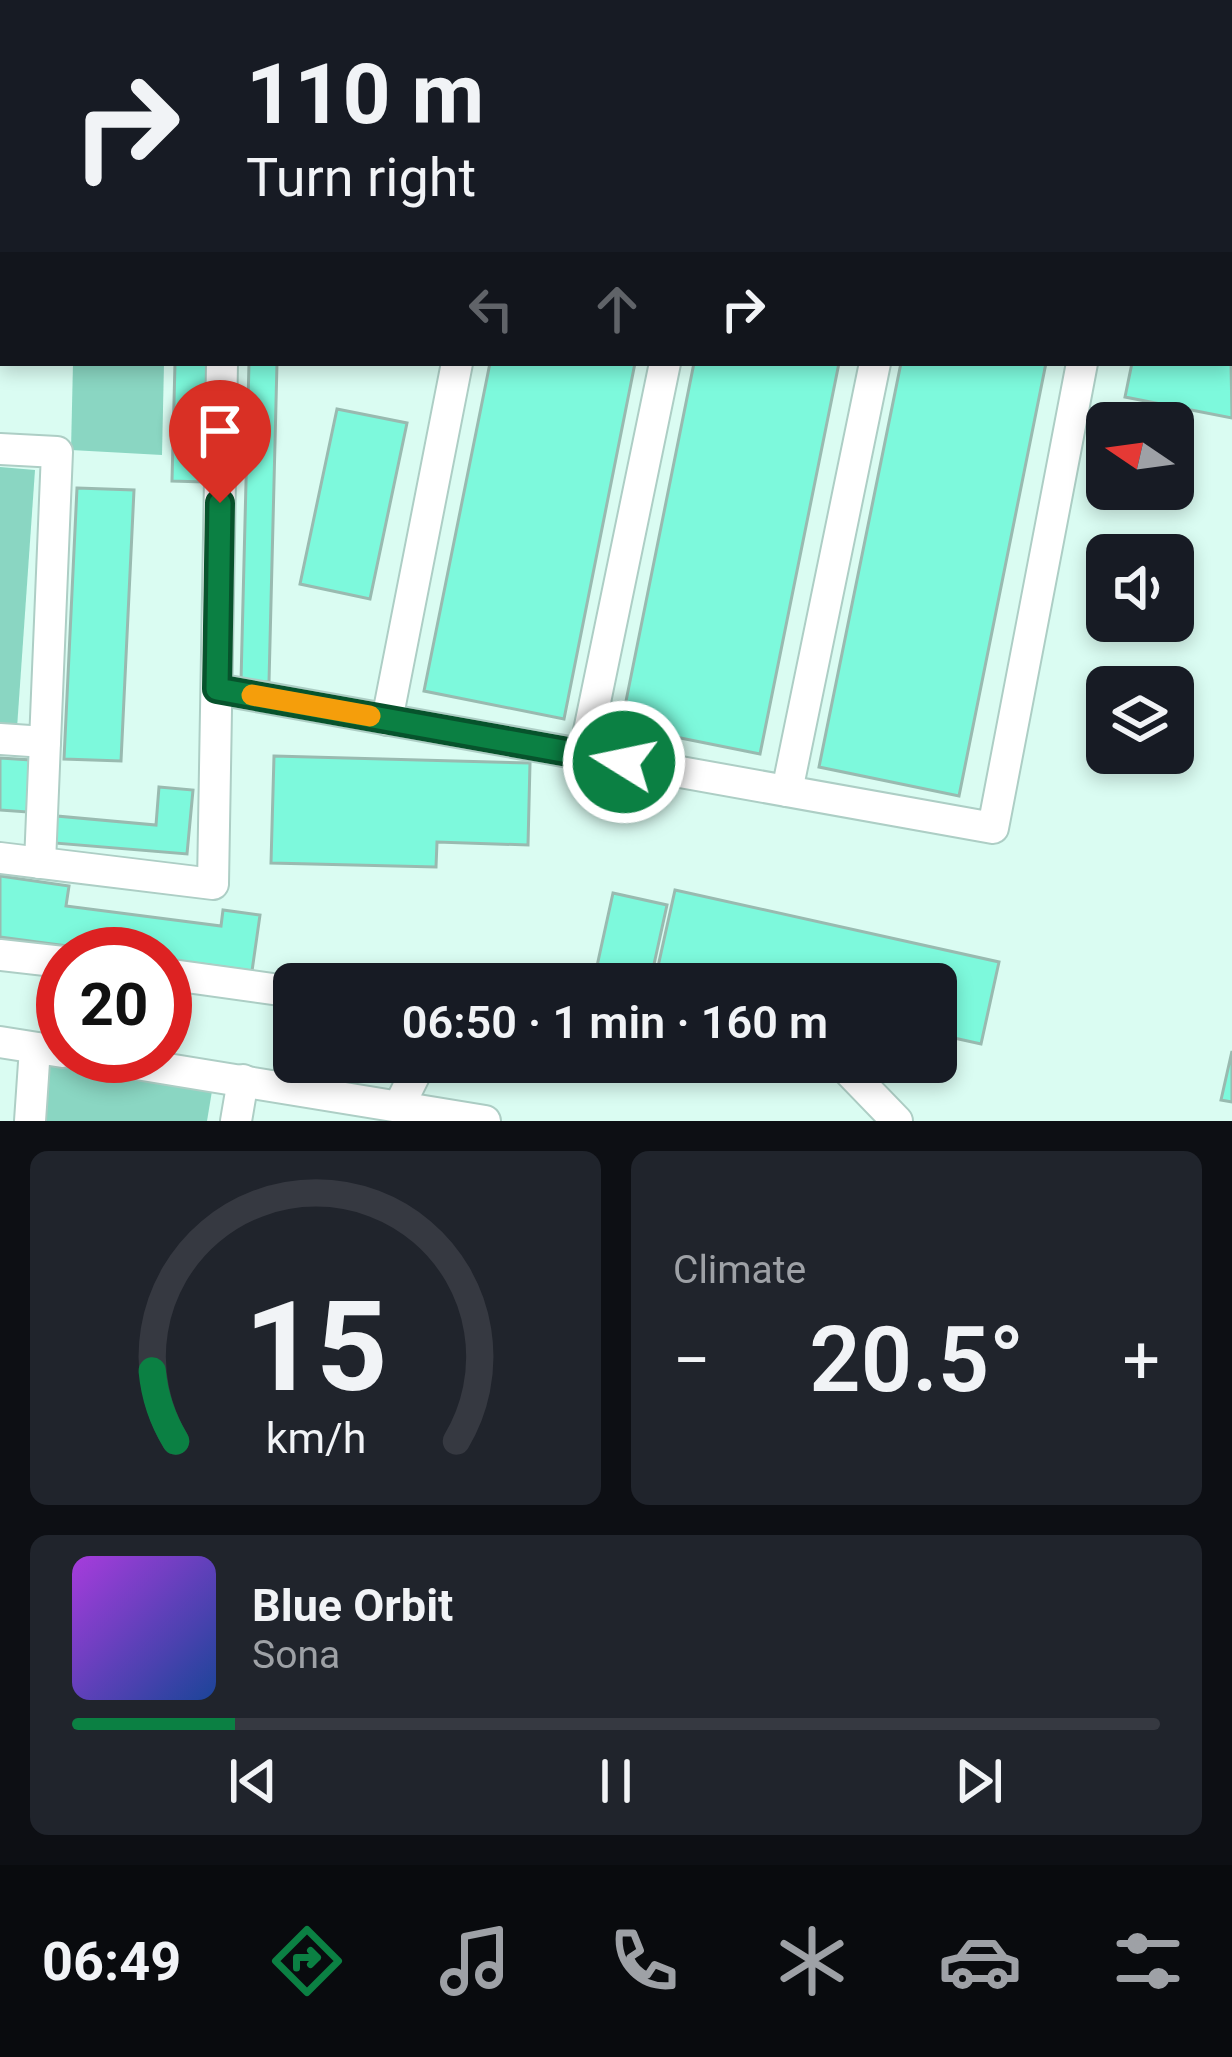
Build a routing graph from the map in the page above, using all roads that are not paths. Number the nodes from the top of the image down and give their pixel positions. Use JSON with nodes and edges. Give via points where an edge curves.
{"nodes":[{"id":1,"x":222,"y":366,"type":"edge"},
{"id":2,"x":456,"y":366,"type":"edge"},
{"id":3,"x":664,"y":366,"type":"edge"},
{"id":4,"x":874,"y":366,"type":"edge"},
{"id":5,"x":1081,"y":366,"type":"edge"},
{"id":6,"x":0,"y":449,"type":"edge"},
{"id":7,"x":217,"y":689,"type":"junction"},
{"id":8,"x":387,"y":720,"type":"junction"},
{"id":9,"x":0,"y":739,"type":"edge"},
{"id":10,"x":45,"y":742,"type":"junction"},
{"id":11,"x":584,"y":755,"type":"junction"},
{"id":12,"x":787,"y":791,"type":"junction"},
{"id":13,"x":0,"y":857,"type":"edge"},
{"id":14,"x":40,"y":862,"type":"junction"},
{"id":15,"x":0,"y":955,"type":"edge"},
{"id":16,"x":36,"y":959,"type":"edge"},
{"id":17,"x":192,"y":978,"type":"edge"},
{"id":18,"x":273,"y":989,"type":"edge"},
{"id":19,"x":0,"y":1042,"type":"edge"},
{"id":20,"x":36,"y":1048,"type":"edge"},
{"id":21,"x":192,"y":1072,"type":"edge"},
{"id":22,"x":243,"y":1080,"type":"junction"},
{"id":23,"x":40,"y":1083,"type":"edge"},
{"id":24,"x":410,"y":1083,"type":"edge"},
{"id":25,"x":860,"y":1083,"type":"edge"},
{"id":26,"x":399,"y":1106,"type":"junction"},
{"id":27,"x":30,"y":1121,"type":"edge"},
{"id":28,"x":236,"y":1121,"type":"edge"},
{"id":29,"x":485,"y":1121,"type":"edge"},
{"id":30,"x":897,"y":1121,"type":"edge"}],
"edges":[{"from":1,"to":7,"type":"lane"},
{"from":2,"to":8,"type":"lane"},
{"from":3,"to":11,"type":"lane"},
{"from":4,"to":12,"type":"lane"},
{"from":5,"to":12,"type":"lane","via":[[993,828]]},
{"from":6,"to":10,"type":"lane","via":[[56,452]]},
{"from":7,"to":8,"type":"lane"},
{"from":7,"to":14,"type":"lane","via":[[213,884]]},
{"from":8,"to":11,"type":"lane"},
{"from":9,"to":10,"type":"lane"},
{"from":10,"to":14,"type":"lane"},
{"from":11,"to":12,"type":"lane"},
{"from":13,"to":14,"type":"lane"},
{"from":15,"to":16,"type":"lane"},
{"from":17,"to":18,"type":"lane"},
{"from":19,"to":20,"type":"lane"},
{"from":21,"to":22,"type":"lane"},
{"from":22,"to":26,"type":"lane"},
{"from":22,"to":28,"type":"lane"},
{"from":23,"to":27,"type":"lane"},
{"from":24,"to":26,"type":"lane"},
{"from":25,"to":30,"type":"lane"},
{"from":26,"to":29,"type":"lane"}]}
